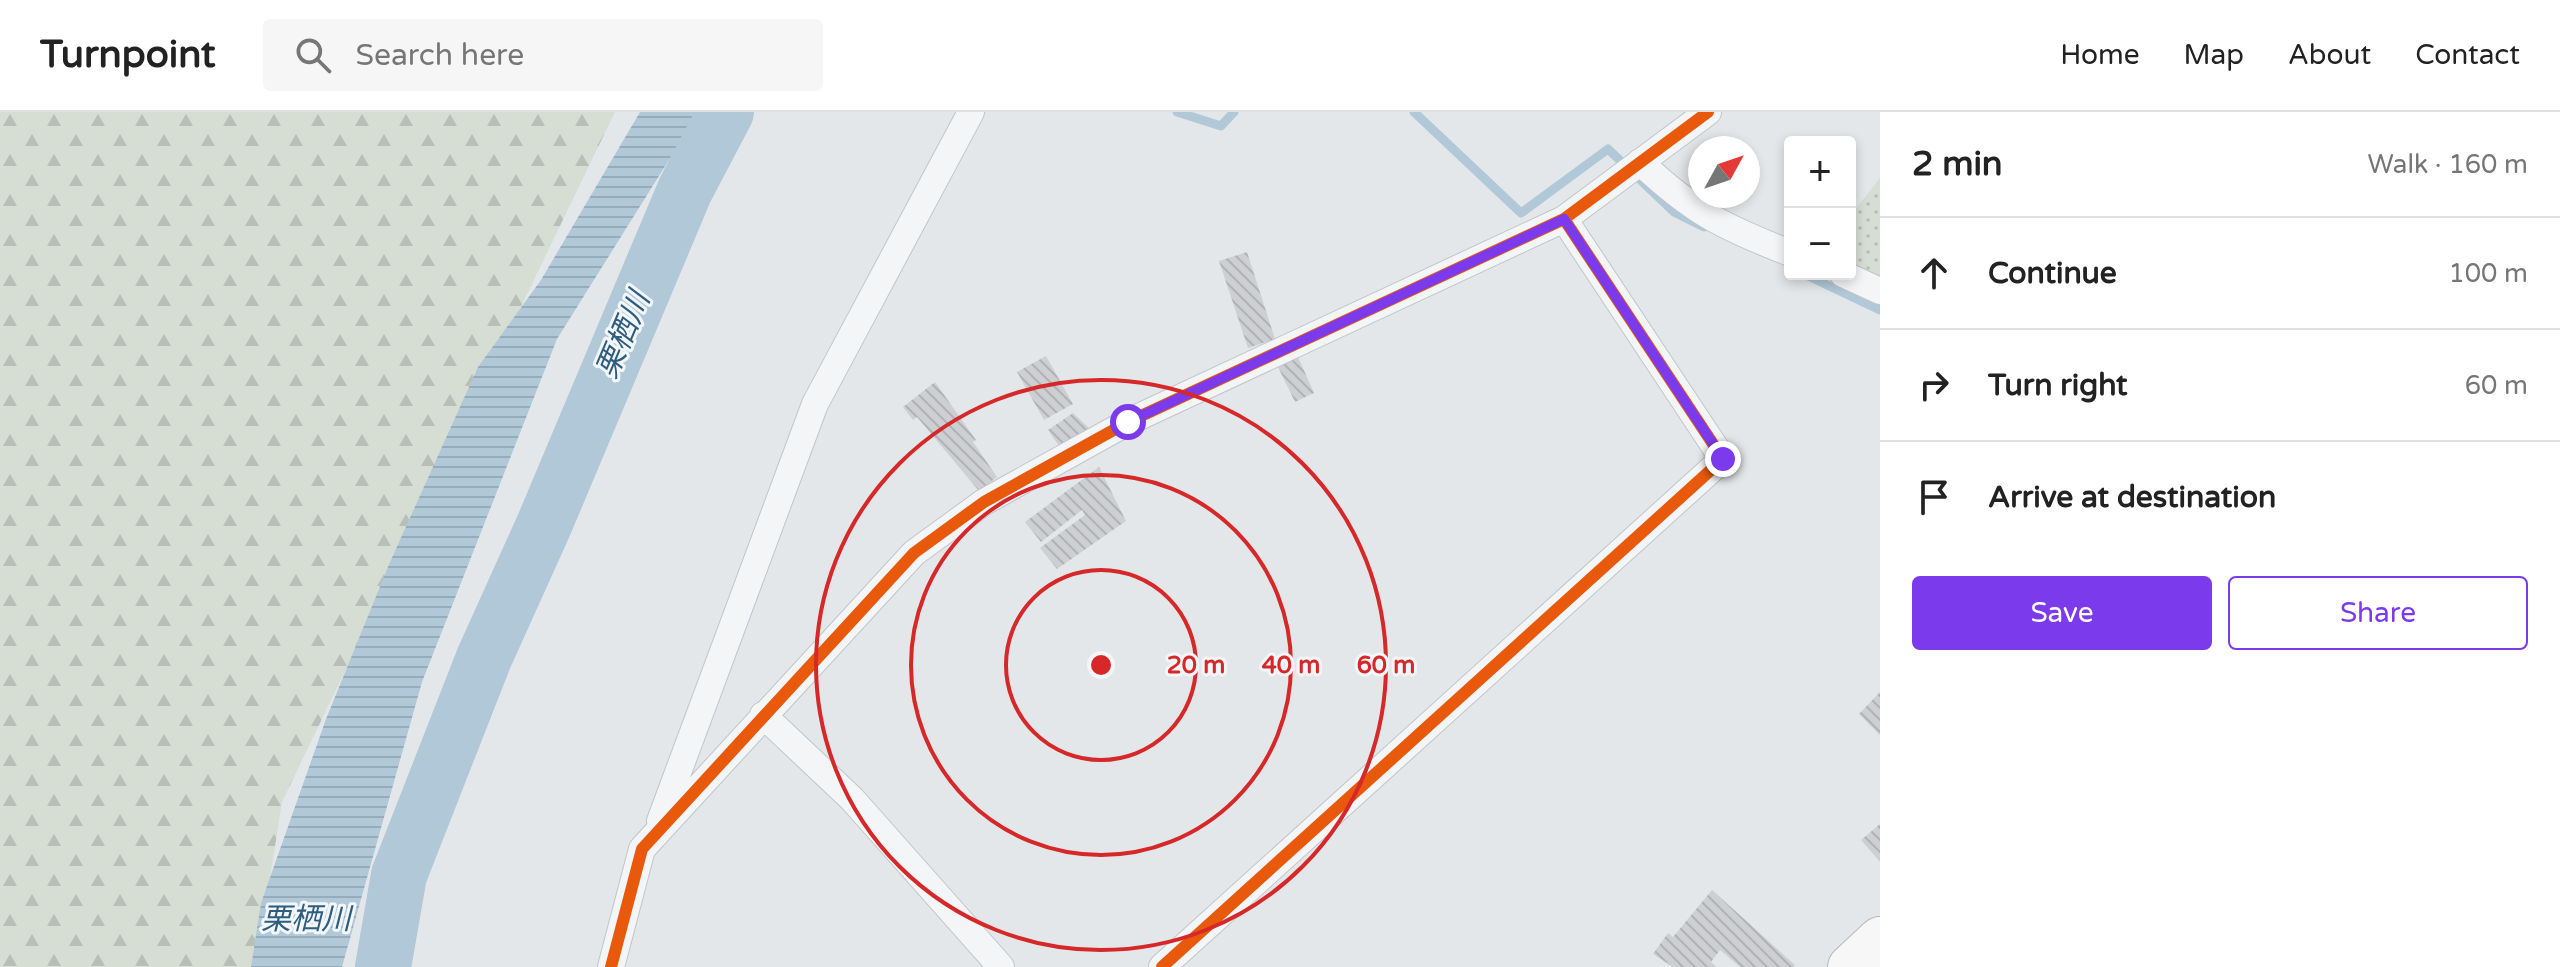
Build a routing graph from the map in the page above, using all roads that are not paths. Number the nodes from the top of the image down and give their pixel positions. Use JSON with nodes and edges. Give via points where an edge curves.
{"nodes":[{"id":1,"x":971,"y":112,"type":"edge"},
{"id":2,"x":1708,"y":112,"type":"edge"},
{"id":3,"x":1640,"y":162,"type":"junction"},
{"id":4,"x":1564,"y":219,"type":"junction"},
{"id":5,"x":1784,"y":251,"type":"edge"},
{"id":6,"x":1856,"y":280,"type":"edge"},
{"id":7,"x":1880,"y":291,"type":"edge"},
{"id":8,"x":763,"y":715,"type":"junction"},
{"id":9,"x":654,"y":836,"type":"junction"},
{"id":10,"x":1880,"y":939,"type":"edge"},
{"id":11,"x":611,"y":967,"type":"edge"},
{"id":12,"x":1001,"y":967,"type":"edge"},
{"id":13,"x":1162,"y":967,"type":"edge"},
{"id":14,"x":1850,"y":967,"type":"edge"}],
"edges":[{"from":1,"to":9,"type":"street","via":[[815,404]]},
{"from":2,"to":3,"type":"street"},
{"from":3,"to":4,"type":"street"},
{"from":3,"to":5,"type":"street","via":[[1678,198],[1719,225]]},
{"from":4,"to":8,"type":"street","via":[[1128,422],[984,502],[914,553]]},
{"from":4,"to":13,"type":"street","via":[[1723,459]]},
{"from":6,"to":7,"type":"street"},
{"from":8,"to":9,"type":"street"},
{"from":8,"to":12,"type":"street","via":[[852,799]]},
{"from":9,"to":11,"type":"street","via":[[642,849]]},
{"from":10,"to":14,"type":"highway"}]}
